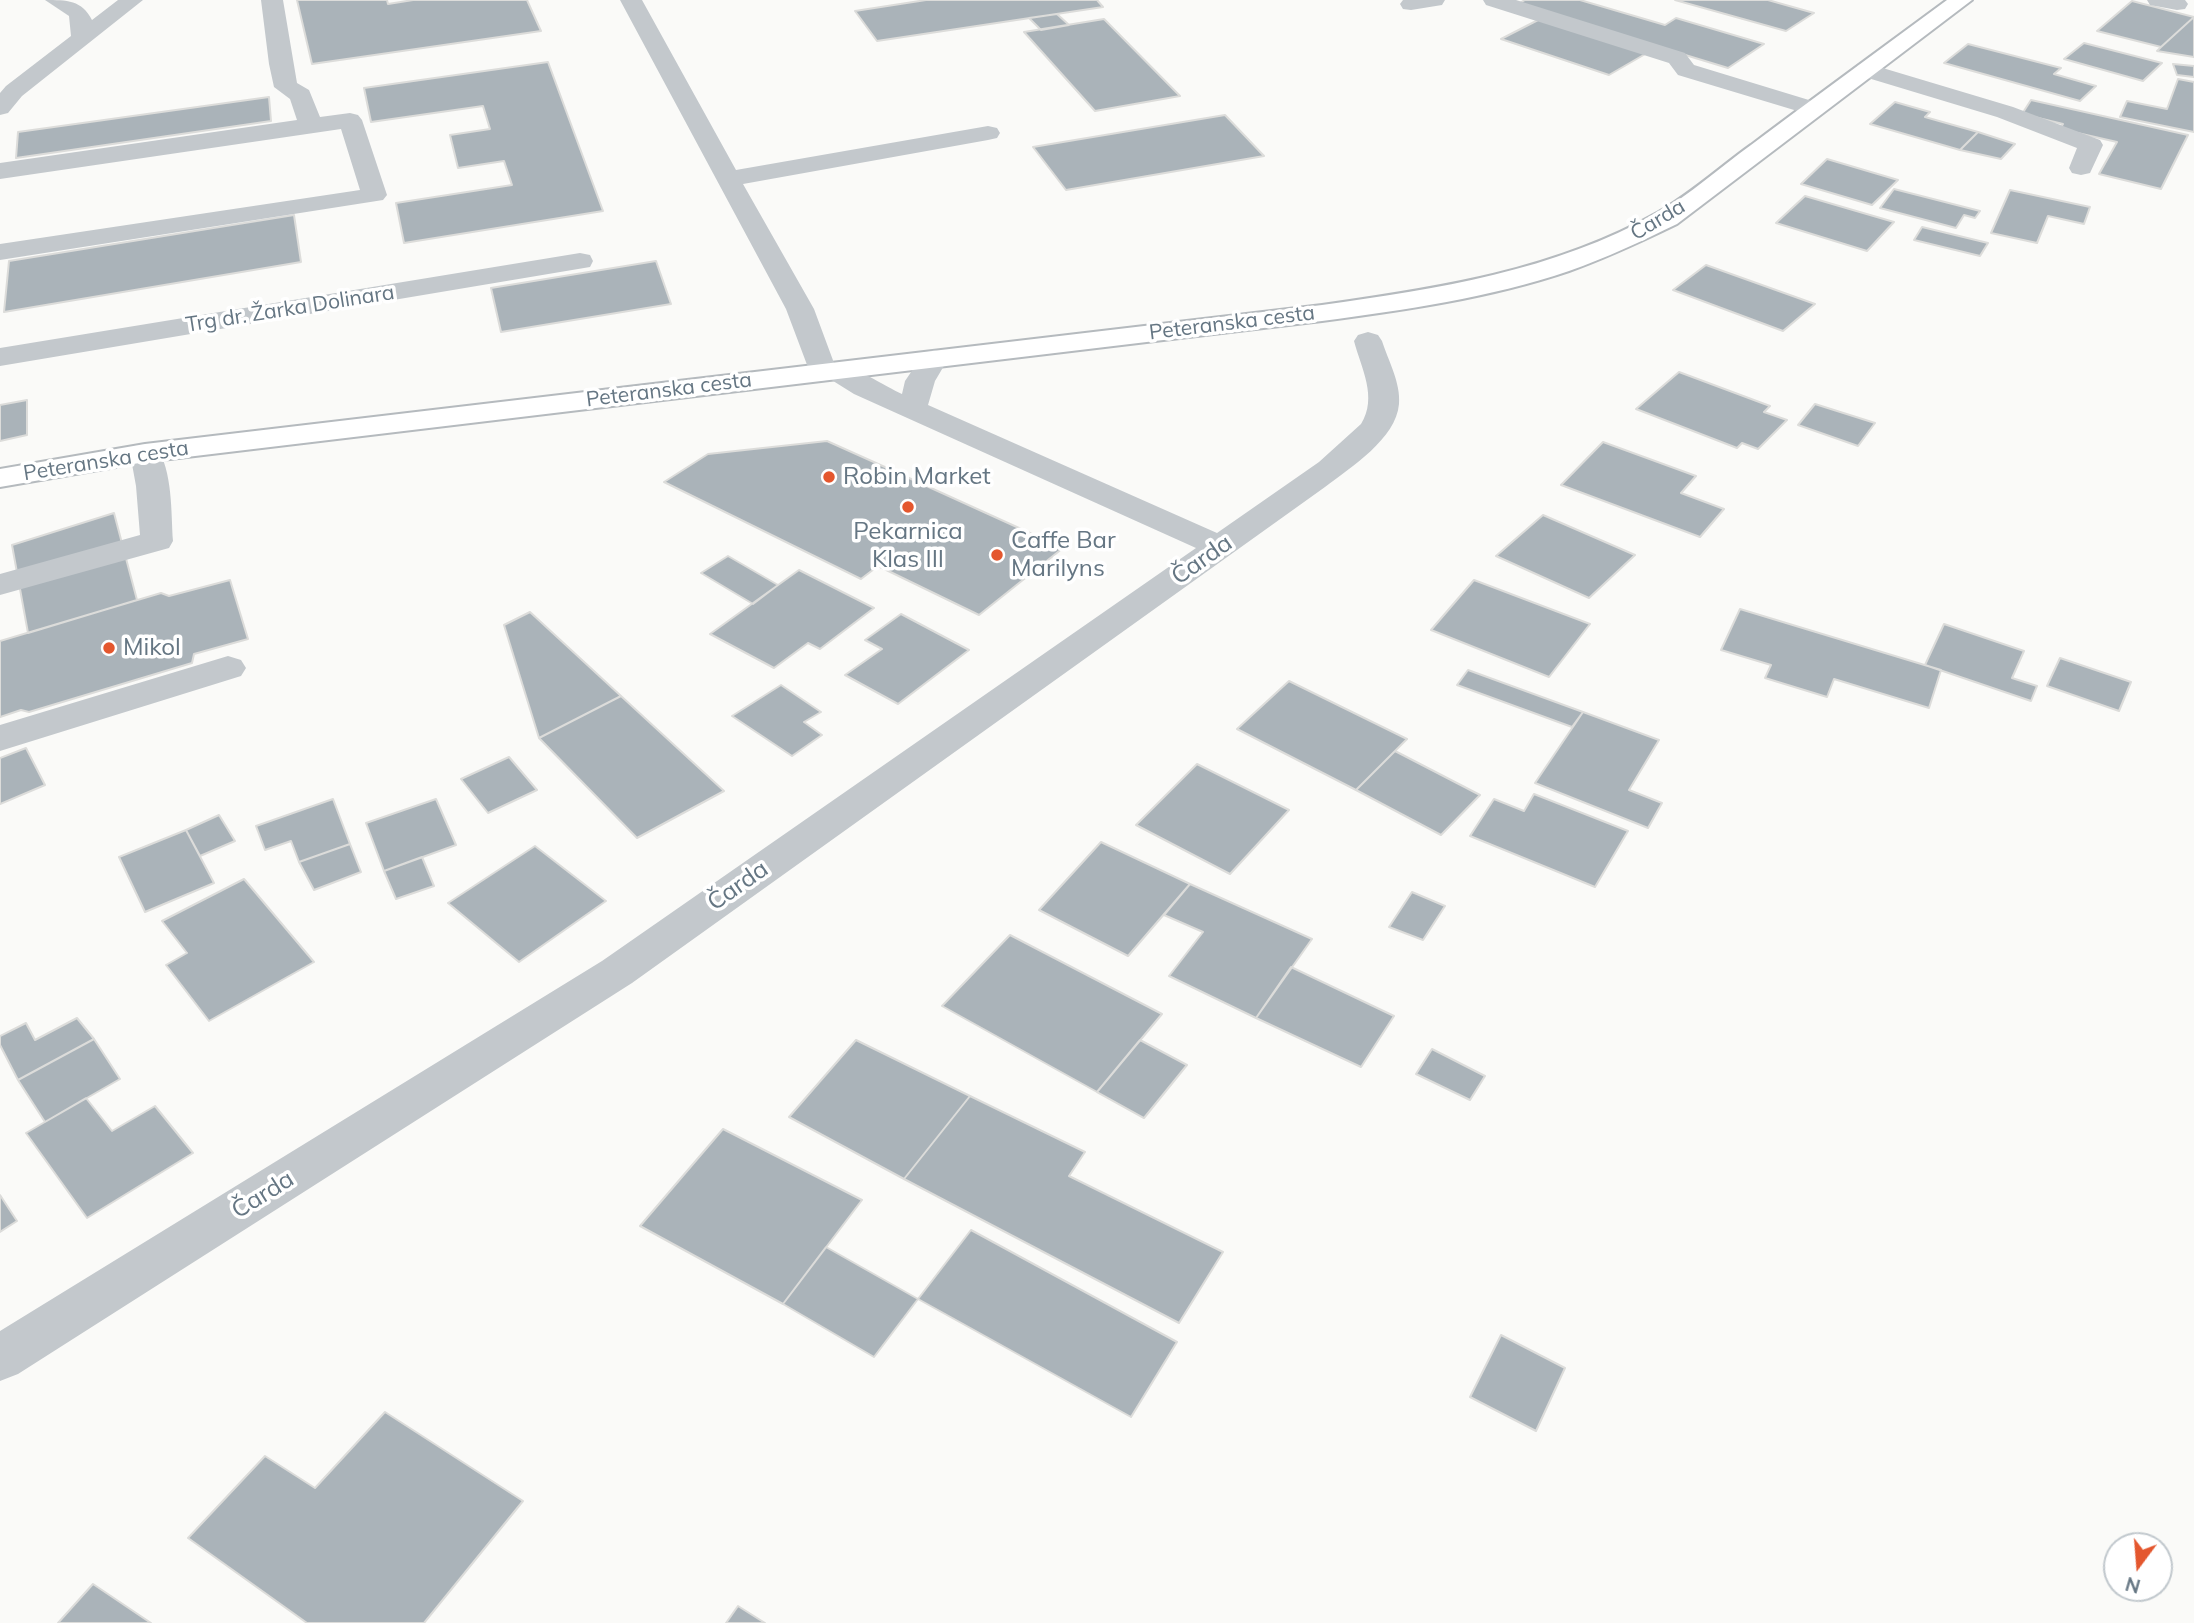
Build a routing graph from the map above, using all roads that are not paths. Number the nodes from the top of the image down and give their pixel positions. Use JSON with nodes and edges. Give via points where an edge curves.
{"nodes":[{"id":1,"x":56,"y":0,"type":"edge"},
{"id":2,"x":132,"y":0,"type":"edge"},
{"id":3,"x":272,"y":0,"type":"edge"},
{"id":4,"x":631,"y":0,"type":"edge"},
{"id":5,"x":1434,"y":0,"type":"edge"},
{"id":6,"x":1494,"y":0,"type":"edge"},
{"id":7,"x":1961,"y":0,"type":"edge"},
{"id":8,"x":1411,"y":4,"type":"dead end"},
{"id":9,"x":82,"y":38,"type":"junction"},
{"id":10,"x":1866,"y":70,"type":"junction"},
{"id":11,"x":0,"y":107,"type":"edge"},
{"id":12,"x":1814,"y":109,"type":"junction"},
{"id":13,"x":311,"y":126,"type":"junction"},
{"id":14,"x":988,"y":133,"type":"dead end"},
{"id":15,"x":2081,"y":168,"type":"dead end"},
{"id":16,"x":0,"y":171,"type":"edge"},
{"id":17,"x":727,"y":179,"type":"junction"},
{"id":18,"x":0,"y":252,"type":"edge"},
{"id":19,"x":580,"y":261,"type":"dead end"},
{"id":20,"x":1339,"y":310,"type":"joint"},
{"id":21,"x":1368,"y":341,"type":"dead end"},
{"id":22,"x":0,"y":357,"type":"edge"},
{"id":23,"x":934,"y":359,"type":"junction"},
{"id":24,"x":830,"y":372,"type":"junction"},
{"id":25,"x":912,"y":409,"type":"junction"},
{"id":26,"x":145,"y":453,"type":"junction"},
{"id":27,"x":0,"y":478,"type":"edge"},
{"id":28,"x":1220,"y":547,"type":"junction"},
{"id":29,"x":0,"y":585,"type":"edge"},
{"id":30,"x":228,"y":668,"type":"dead end"},
{"id":31,"x":0,"y":738,"type":"edge"},
{"id":32,"x":0,"y":1359,"type":"edge"}],
"edges":[{"from":1,"to":9,"type":"street","via":[[78,11],[83,20]]},
{"from":2,"to":9,"type":"street"},
{"from":3,"to":13,"type":"street","via":[[286,87],[301,95]]},
{"from":4,"to":17,"type":"street"},
{"from":5,"to":8,"type":"street"},
{"from":6,"to":12,"type":"street","via":[[1677,58],[1686,70]]},
{"from":7,"to":10,"type":"main road","name":"Čarda"},
{"from":9,"to":11,"type":"street"},
{"from":10,"to":12,"type":"main road","name":"Čarda"},
{"from":10,"to":15,"type":"street","via":[[2005,112],[2091,145]]},
{"from":12,"to":20,"type":"main road","name":"Čarda","via":[[1668,218],[1634,237],[1483,288]]},
{"from":13,"to":16,"type":"street"},
{"from":13,"to":18,"type":"street","via":[[350,120],[374,195]]},
{"from":14,"to":17,"type":"street"},
{"from":17,"to":24,"type":"street"},
{"from":19,"to":22,"type":"street","name":"Trg dr. Žarka Dolinara"},
{"from":20,"to":23,"type":"main road","name":"Peteranska cesta"},
{"from":21,"to":28,"type":"street","name":"Čarda","via":[[1385,405],[1381,419],[1319,475]]},
{"from":23,"to":24,"type":"main road","name":"Peteranska cesta"},
{"from":23,"to":25,"type":"street","via":[[920,381]]},
{"from":24,"to":25,"type":"street"},
{"from":24,"to":26,"type":"main road","name":"Peteranska cesta"},
{"from":25,"to":28,"type":"street"},
{"from":26,"to":27,"type":"main road","name":"Peteranska cesta"},
{"from":26,"to":29,"type":"street","via":[[157,541]]},
{"from":28,"to":32,"type":"street","name":"Čarda","via":[[617,972]]},
{"from":30,"to":31,"type":"street"}]}
